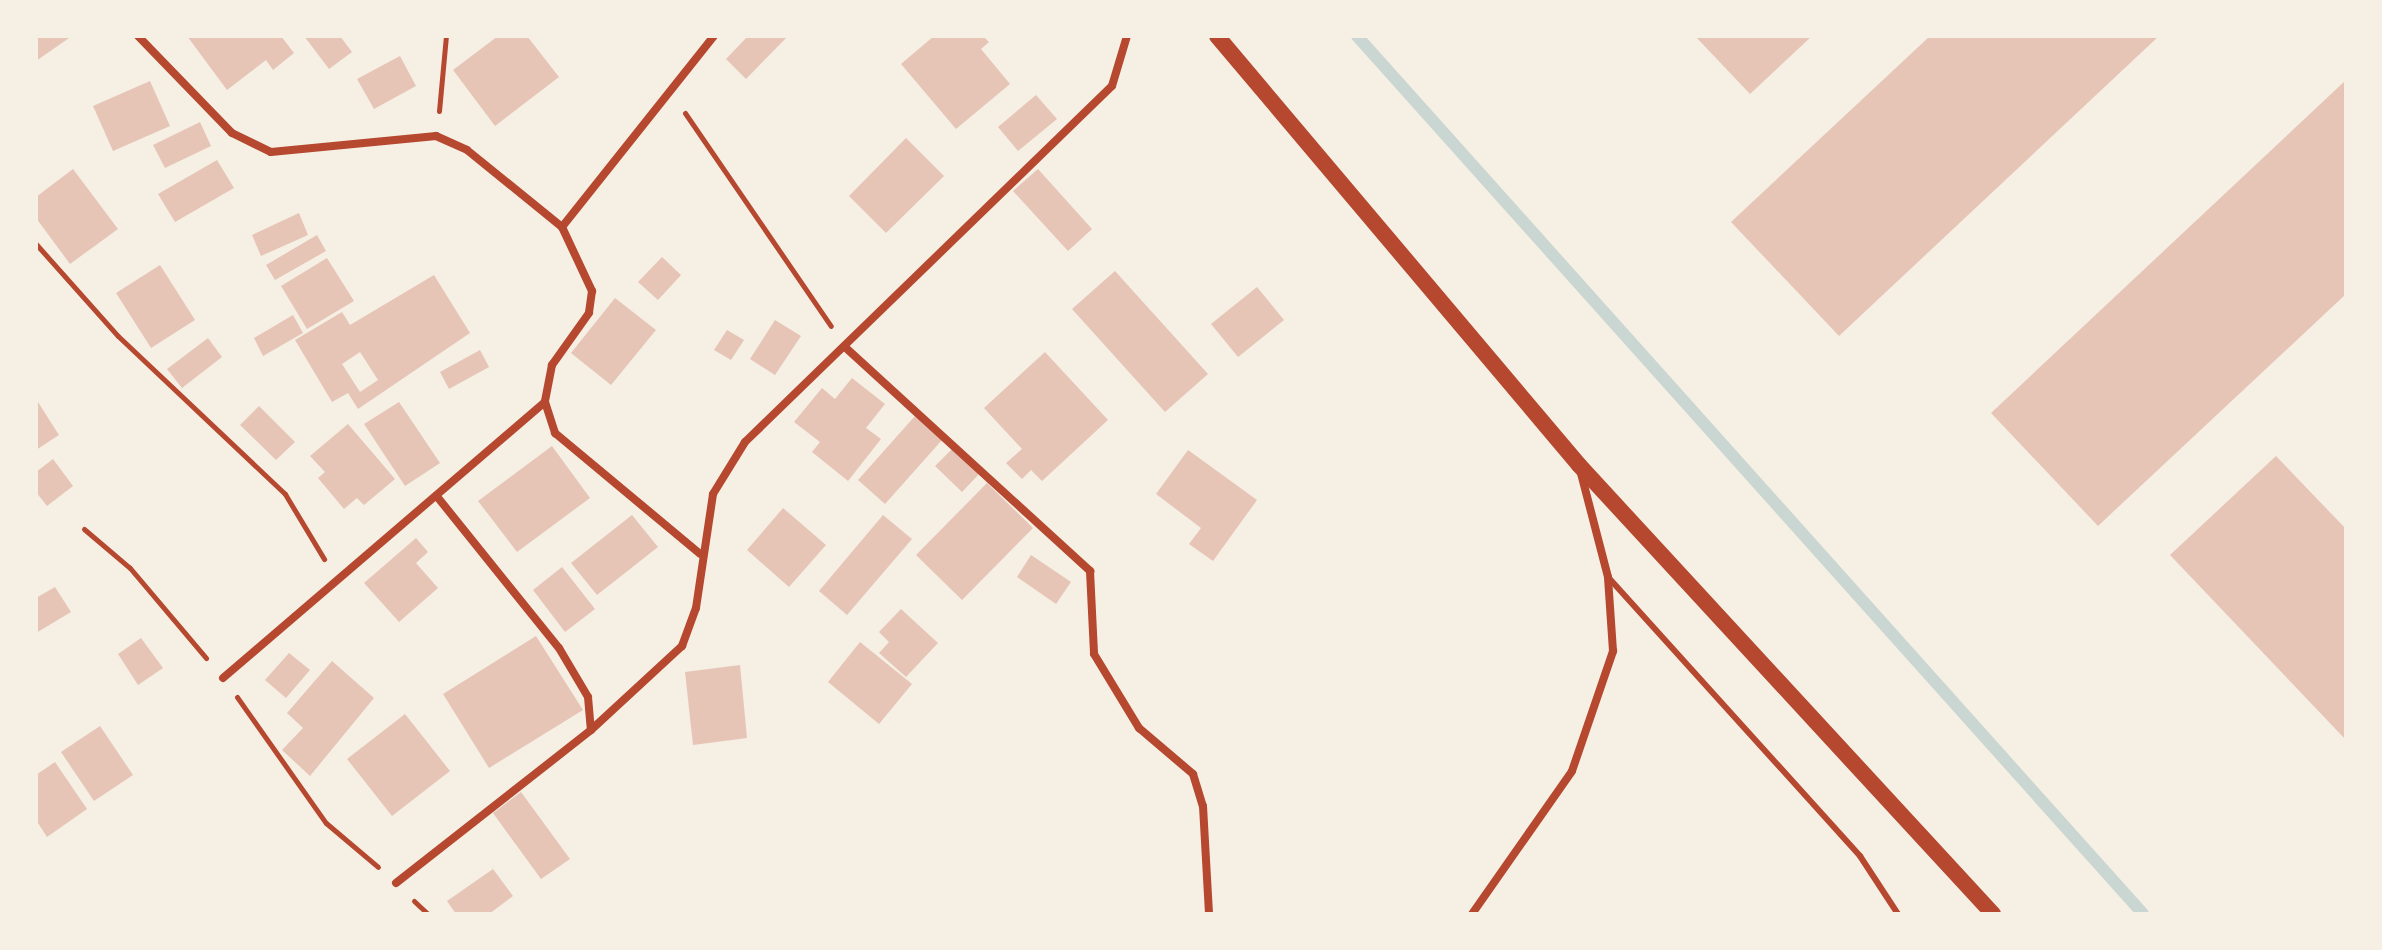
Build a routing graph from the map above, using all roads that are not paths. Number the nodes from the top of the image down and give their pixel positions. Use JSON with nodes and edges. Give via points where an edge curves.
{"nodes":[{"id":1,"x":138,"y":36,"type":"edge"},
{"id":2,"x":714,"y":36,"type":"edge"},
{"id":3,"x":1127,"y":36,"type":"edge"},
{"id":4,"x":1217,"y":36,"type":"edge"},
{"id":5,"x":562,"y":227,"type":"junction"},
{"id":6,"x":846,"y":348,"type":"junction"},
{"id":7,"x":545,"y":402,"type":"junction"},
{"id":8,"x":1579,"y":465,"type":"junction"},
{"id":9,"x":439,"y":499,"type":"junction"},
{"id":10,"x":700,"y":554,"type":"junction"},
{"id":11,"x":1608,"y":577,"type":"junction"},
{"id":12,"x":223,"y":678,"type":"road end"},
{"id":13,"x":591,"y":730,"type":"junction"},
{"id":14,"x":396,"y":883,"type":"road end"},
{"id":15,"x":1209,"y":914,"type":"edge"},
{"id":16,"x":1472,"y":914,"type":"edge"},
{"id":17,"x":1898,"y":914,"type":"edge"},
{"id":18,"x":1993,"y":914,"type":"edge"}],
"edges":[{"from":1,"to":5,"type":"street","via":[[232,133],[271,152],[436,136],[467,150]]},
{"from":2,"to":5,"type":"street"},
{"from":3,"to":6,"type":"street","via":[[1112,86]]},
{"from":4,"to":8,"type":"main road"},
{"from":5,"to":7,"type":"street","via":[[592,291],[589,313],[552,365]]},
{"from":6,"to":10,"type":"street","via":[[745,442],[713,494]]},
{"from":6,"to":15,"type":"street","via":[[1090,571],[1094,654],[1139,728],[1193,774],[1203,806]]},
{"from":7,"to":9,"type":"street"},
{"from":7,"to":10,"type":"street","via":[[555,433]]},
{"from":8,"to":11,"type":"street"},
{"from":8,"to":18,"type":"main road"},
{"from":9,"to":12,"type":"street"},
{"from":9,"to":13,"type":"street","via":[[559,648],[588,697]]},
{"from":10,"to":13,"type":"street","via":[[696,608],[682,646]]},
{"from":11,"to":16,"type":"street","via":[[1613,651],[1572,771]]},
{"from":11,"to":17,"type":"lane","via":[[1860,856]]},
{"from":13,"to":14,"type":"street"}]}
